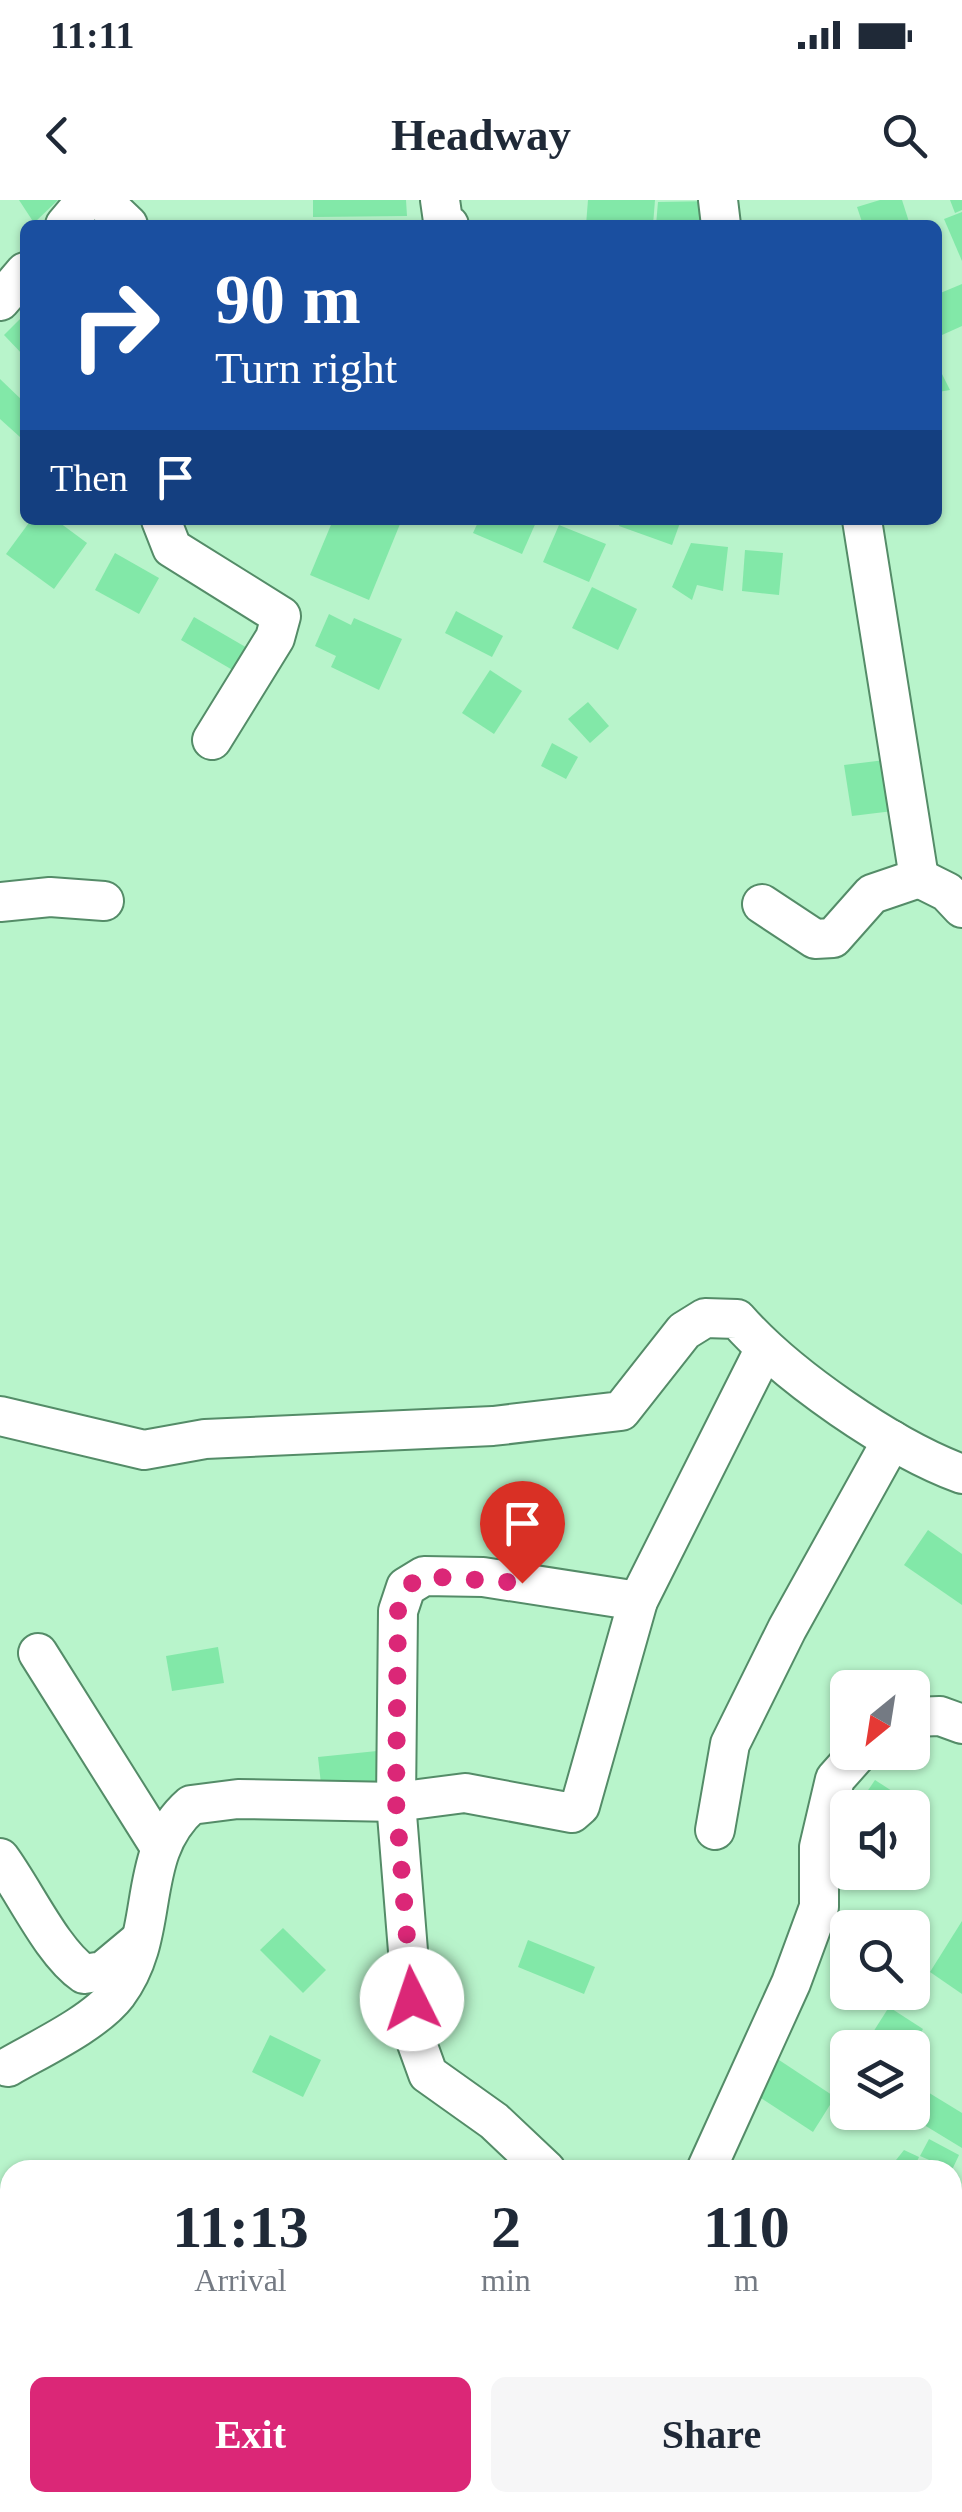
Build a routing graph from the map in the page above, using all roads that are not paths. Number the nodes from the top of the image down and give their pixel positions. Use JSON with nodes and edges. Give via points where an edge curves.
{"nodes":[{"id":1,"x":86,"y":200,"type":"edge"},
{"id":2,"x":102,"y":200,"type":"edge"},
{"id":3,"x":69,"y":220,"type":"edge"},
{"id":4,"x":123,"y":220,"type":"edge"},
{"id":5,"x":20,"y":278,"type":"edge"},
{"id":6,"x":0,"y":301,"type":"edge"},
{"id":7,"x":163,"y":525,"type":"edge"},
{"id":8,"x":863,"y":525,"type":"edge"},
{"id":9,"x":212,"y":740,"type":"dead end"},
{"id":10,"x":919,"y":878,"type":"junction"},
{"id":11,"x":104,"y":901,"type":"dead end"},
{"id":12,"x":0,"y":902,"type":"edge"},
{"id":13,"x":762,"y":904,"type":"dead end"},
{"id":14,"x":962,"y":908,"type":"edge"},
{"id":15,"x":764,"y":1350,"type":"junction"},
{"id":16,"x":0,"y":1416,"type":"edge"},
{"id":17,"x":892,"y":1440,"type":"junction"},
{"id":18,"x":962,"y":1474,"type":"edge"},
{"id":19,"x":638,"y":1601,"type":"junction"},
{"id":20,"x":38,"y":1652,"type":"dead end"},
{"id":21,"x":930,"y":1716,"type":"edge"},
{"id":22,"x":962,"y":1724,"type":"edge"},
{"id":23,"x":842,"y":1770,"type":"edge"},
{"id":24,"x":396,"y":1802,"type":"junction"},
{"id":25,"x":715,"y":1830,"type":"dead end"},
{"id":26,"x":158,"y":1844,"type":"junction"},
{"id":27,"x":0,"y":1858,"type":"edge"},
{"id":28,"x":145,"y":1936,"type":"junction"},
{"id":29,"x":8,"y":2067,"type":"dead end"},
{"id":30,"x":535,"y":2160,"type":"edge"},
{"id":31,"x":710,"y":2160,"type":"edge"}],
"edges":[{"from":1,"to":3,"type":"street"},
{"from":2,"to":4,"type":"street"},
{"from":5,"to":6,"type":"street"},
{"from":7,"to":9,"type":"street","via":[[172,548],[281,616],[275,638]]},
{"from":8,"to":10,"type":"street"},
{"from":10,"to":13,"type":"street","via":[[872,894],[832,938],[816,940]]},
{"from":10,"to":14,"type":"street"},
{"from":11,"to":12,"type":"street"},
{"from":15,"to":16,"type":"street","via":[[736,1319],[705,1318],[684,1331],[621,1411],[493,1426],[205,1439],[144,1450]]},
{"from":15,"to":17,"type":"street"},
{"from":15,"to":19,"type":"street"},
{"from":17,"to":18,"type":"street"},
{"from":17,"to":25,"type":"street","via":[[730,1744]]},
{"from":19,"to":24,"type":"street","via":[[586,1797],[572,1813],[465,1793]]},
{"from":19,"to":24,"type":"street","via":[[483,1577],[424,1576],[406,1587],[398,1611]]},
{"from":20,"to":26,"type":"street"},
{"from":21,"to":22,"type":"street"},
{"from":23,"to":31,"type":"street","via":[[819,1847],[819,1907]]},
{"from":24,"to":26,"type":"street","via":[[238,1799],[191,1805]]},
{"from":24,"to":30,"type":"street","via":[[415,2038],[428,2074]]},
{"from":26,"to":28,"type":"street"},
{"from":27,"to":28,"type":"street","via":[[65,1961],[84,1974],[103,1971]]},
{"from":28,"to":29,"type":"street","via":[[116,1995]]}]}
